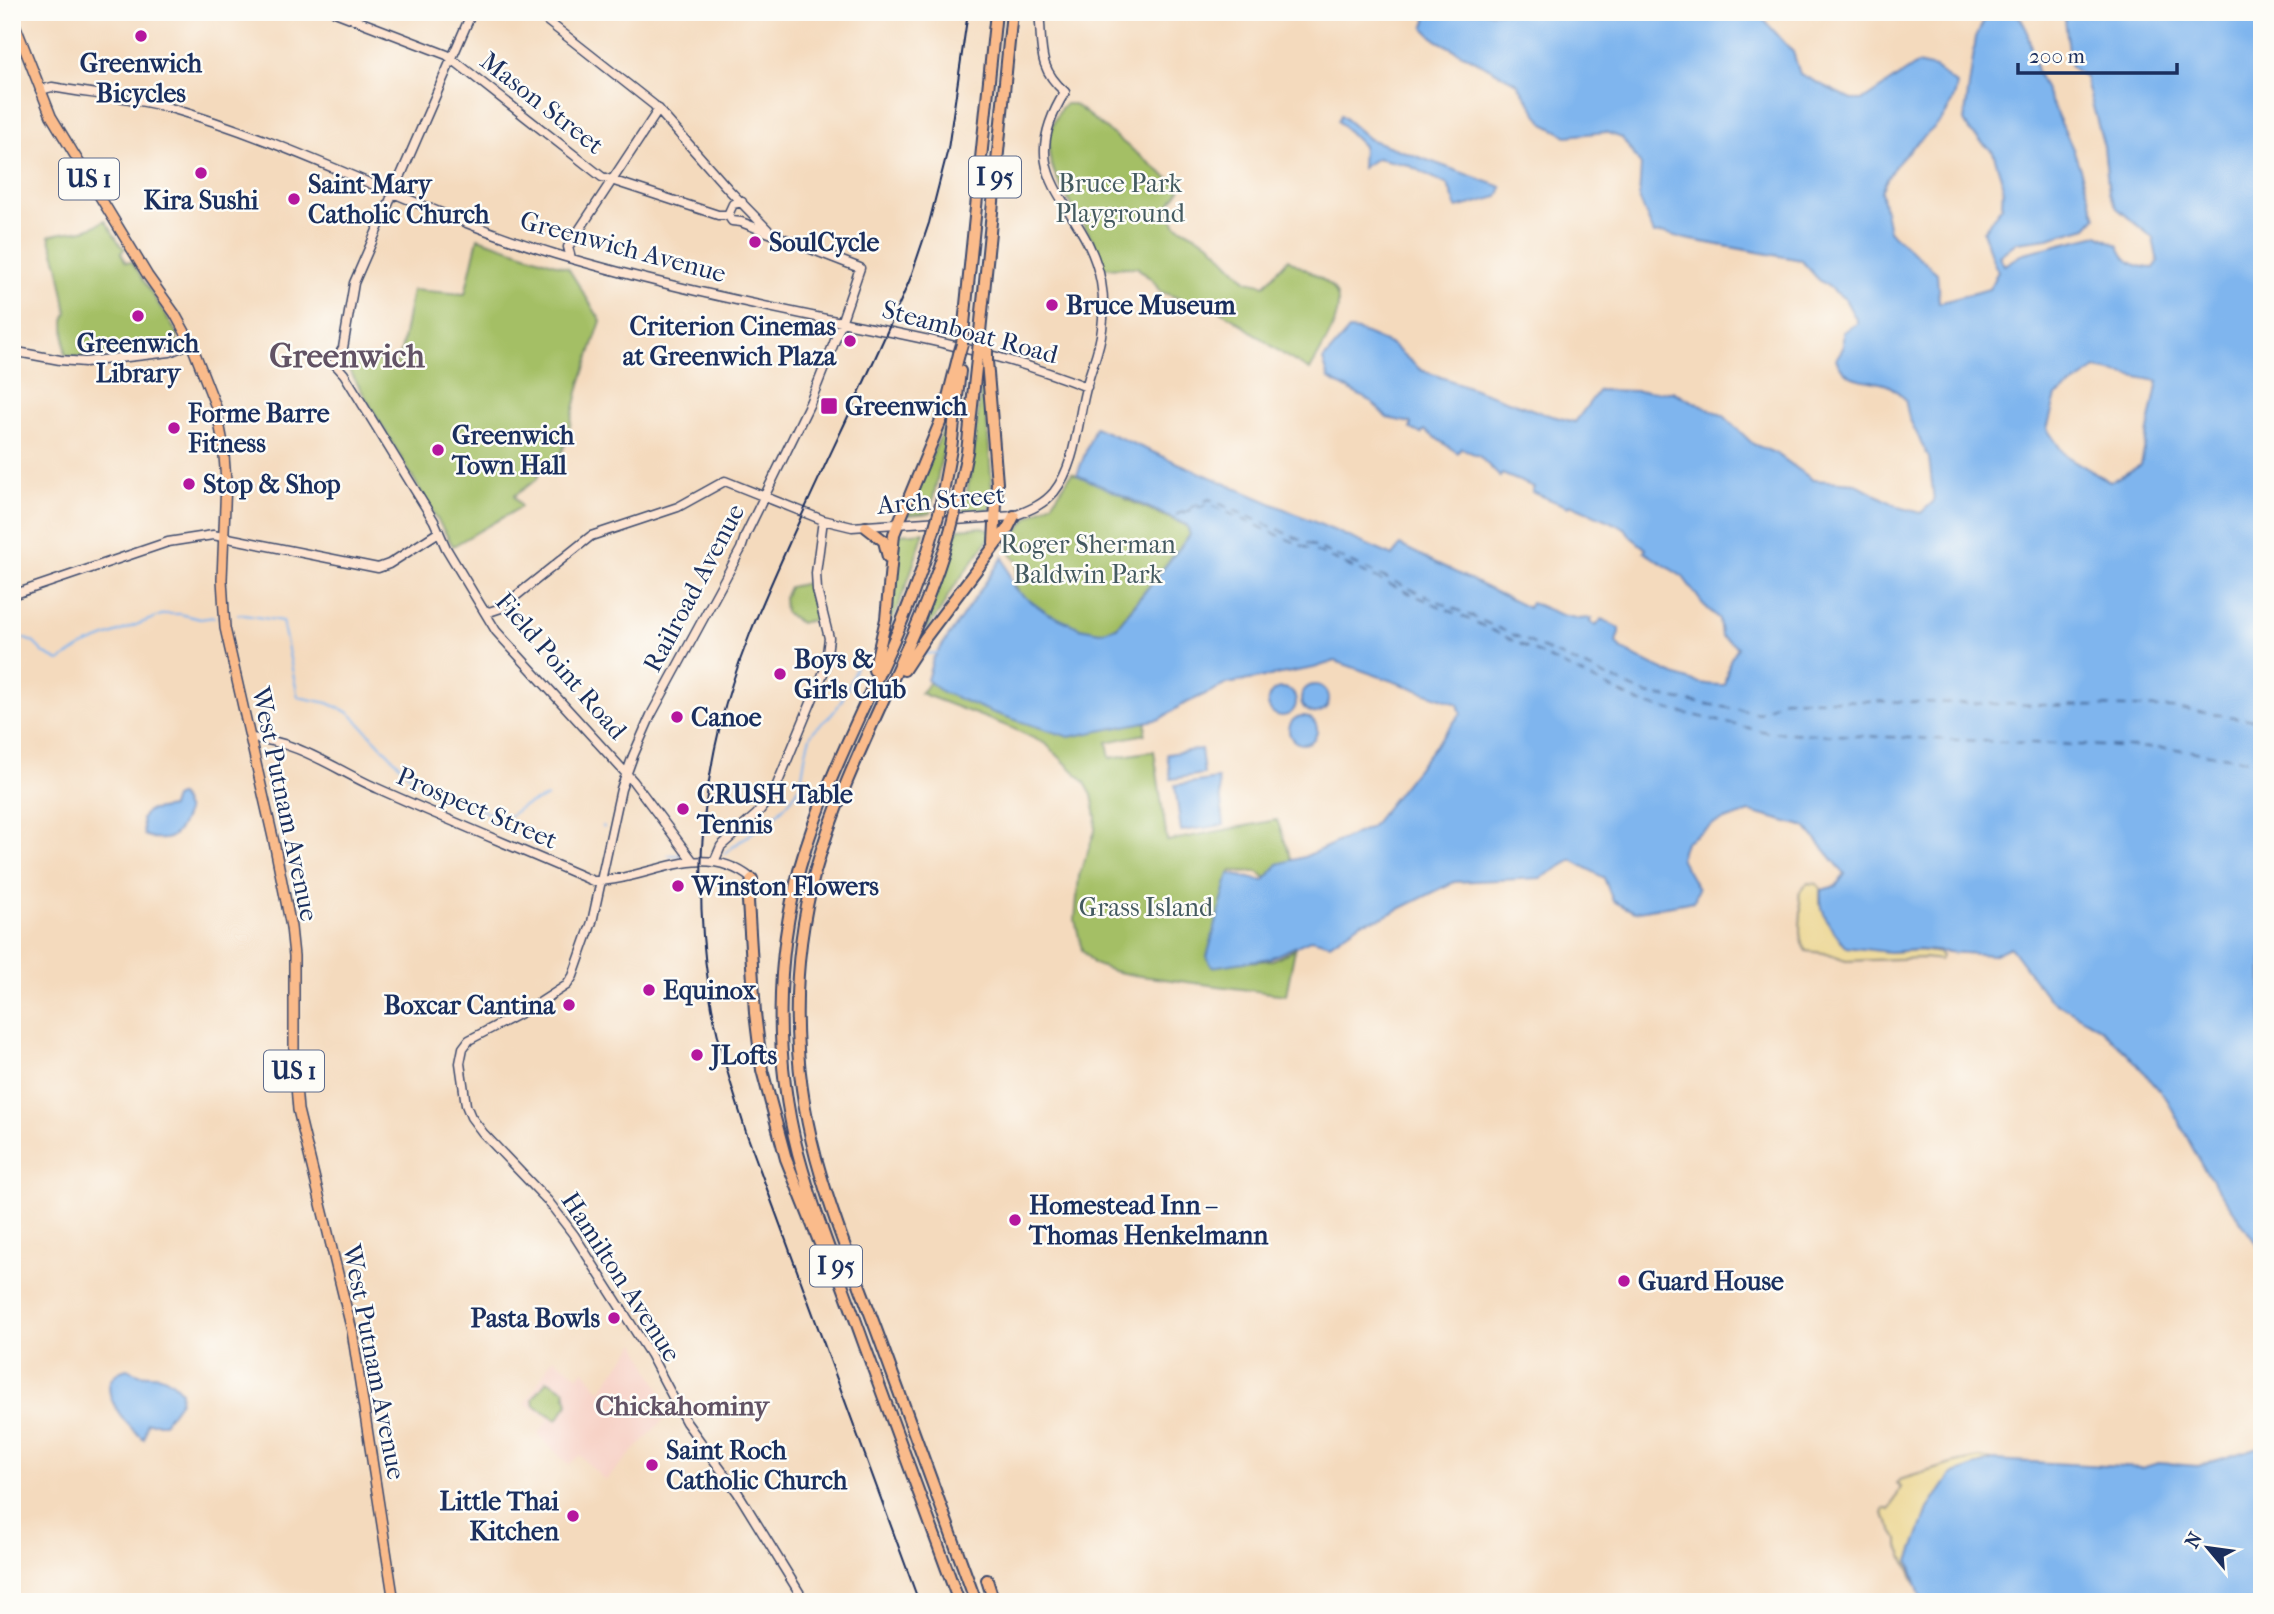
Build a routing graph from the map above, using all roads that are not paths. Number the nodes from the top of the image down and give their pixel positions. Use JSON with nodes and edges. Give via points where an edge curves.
{"nodes":[{"id":1,"x":335,"y":12,"type":"edge"},
{"id":2,"x":472,"y":12,"type":"edge"},
{"id":3,"x":536,"y":12,"type":"edge"},
{"id":4,"x":996,"y":12,"type":"edge"},
{"id":5,"x":1012,"y":12,"type":"edge"},
{"id":6,"x":1041,"y":15,"type":"edge"},
{"id":7,"x":12,"y":17,"type":"edge"},
{"id":8,"x":452,"y":58,"type":"junction"},
{"id":9,"x":40,"y":90,"type":"junction"},
{"id":10,"x":659,"y":109,"type":"junction"},
{"id":11,"x":612,"y":180,"type":"junction"},
{"id":12,"x":729,"y":190,"type":"junction"},
{"id":13,"x":393,"y":192,"type":"junction"},
{"id":14,"x":742,"y":202,"type":"junction"},
{"id":15,"x":728,"y":210,"type":"junction"},
{"id":16,"x":749,"y":211,"type":"junction"},
{"id":17,"x":741,"y":222,"type":"junction"},
{"id":18,"x":774,"y":234,"type":"junction"},
{"id":19,"x":571,"y":258,"type":"junction"},
{"id":20,"x":860,"y":268,"type":"joint"},
{"id":21,"x":841,"y":321,"type":"junction"},
{"id":22,"x":191,"y":343,"type":"junction"},
{"id":23,"x":961,"y":348,"type":"junction"},
{"id":24,"x":12,"y":351,"type":"edge"},
{"id":25,"x":982,"y":360,"type":"junction"},
{"id":26,"x":1087,"y":387,"type":"junction"},
{"id":27,"x":766,"y":496,"type":"junction"},
{"id":28,"x":1013,"y":516,"type":"junction"},
{"id":29,"x":996,"y":517,"type":"junction"},
{"id":30,"x":822,"y":520,"type":"junction"},
{"id":31,"x":898,"y":524,"type":"junction"},
{"id":32,"x":866,"y":527,"type":"junction"},
{"id":33,"x":439,"y":532,"type":"junction"},
{"id":34,"x":224,"y":538,"type":"junction"},
{"id":35,"x":994,"y":546,"type":"junction"},
{"id":36,"x":889,"y":590,"type":"junction"},
{"id":37,"x":12,"y":595,"type":"edge"},
{"id":38,"x":483,"y":610,"type":"junction"},
{"id":39,"x":874,"y":679,"type":"junction"},
{"id":40,"x":895,"y":683,"type":"junction"},
{"id":41,"x":250,"y":738,"type":"junction"},
{"id":42,"x":627,"y":774,"type":"junction"},
{"id":43,"x":692,"y":860,"type":"junction"},
{"id":44,"x":715,"y":860,"type":"junction"},
{"id":45,"x":752,"y":879,"type":"joint"},
{"id":46,"x":602,"y":881,"type":"junction"},
{"id":47,"x":463,"y":1048,"type":"joint"},
{"id":48,"x":811,"y":1138,"type":"junction"},
{"id":49,"x":870,"y":1296,"type":"dead end"},
{"id":50,"x":878,"y":1382,"type":"junction"},
{"id":51,"x":987,"y":1580,"type":"dead end"},
{"id":52,"x":394,"y":1602,"type":"edge"},
{"id":53,"x":805,"y":1602,"type":"edge"},
{"id":54,"x":959,"y":1602,"type":"edge"},
{"id":55,"x":976,"y":1602,"type":"edge"},
{"id":56,"x":994,"y":1602,"type":"edge"}],
"edges":[{"from":1,"to":8,"type":"main road","name":"Mason Street"},
{"from":2,"to":8,"type":"main road"},
{"from":3,"to":10,"type":"main road","name":"Mason Street"},
{"from":4,"to":23,"type":"highway","number":"I 95"},
{"from":5,"to":25,"type":"highway","number":"I 95","bridge":true},
{"from":6,"to":26,"type":"main road","name":"Arch Street","via":[[1044,63],[1065,92],[1047,128],[1044,153],[1049,175],[1088,245],[1100,276],[1104,307],[1100,346]]},
{"from":7,"to":9,"type":"main road","name":"West Putnam Avenue","number":"US 1"},
{"from":8,"to":11,"type":"main road","name":"Mason Street","via":[[602,177]]},
{"from":8,"to":13,"type":"main road"},
{"from":9,"to":13,"type":"main road","name":"Greenwich Avenue","via":[[52,87],[172,108]]},
{"from":9,"to":22,"type":"main road","name":"West Putnam Avenue","number":"US 1","via":[[68,145]]},
{"from":10,"to":11,"type":"main road"},
{"from":10,"to":12,"type":"main road","name":"Mason Street"},
{"from":11,"to":15,"type":"main road","name":"Mason Street","via":[[718,215]]},
{"from":11,"to":19,"type":"main road","via":[[568,247]]},
{"from":12,"to":14,"type":"main road","name":"Mason Street"},
{"from":12,"to":15,"type":"main road"},
{"from":13,"to":19,"type":"main road","name":"Greenwich Avenue"},
{"from":13,"to":33,"type":"main road","name":"Field Point Road","via":[[354,283],[343,348],[334,363]]},
{"from":14,"to":15,"type":"main road"},
{"from":14,"to":16,"type":"main road","name":"Mason Street"},
{"from":15,"to":17,"type":"main road","name":"Mason Street","via":[[733,222]]},
{"from":16,"to":17,"type":"main road"},
{"from":16,"to":18,"type":"main road","name":"Mason Street"},
{"from":17,"to":18,"type":"main road","name":"Mason Street"},
{"from":18,"to":20,"type":"main road","name":"Mason Street"},
{"from":19,"to":21,"type":"main road","name":"Greenwich Avenue","via":[[665,284]]},
{"from":20,"to":21,"type":"main road","name":"Railroad Avenue"},
{"from":21,"to":26,"type":"main road","name":"Steamboat Road","via":[[987,353]]},
{"from":21,"to":27,"type":"main road","name":"Railroad Avenue","via":[[810,403]]},
{"from":22,"to":24,"type":"main road","via":[[170,352],[85,362]]},
{"from":22,"to":34,"type":"main road","name":"West Putnam Avenue","number":"US 1","via":[[216,407],[223,443]]},
{"from":23,"to":31,"type":"highway","via":[[944,413]]},
{"from":23,"to":39,"type":"highway","number":"I 95","bridge":true,"via":[[939,513],[912,598]]},
{"from":25,"to":29,"type":"highway","via":[[997,483]]},
{"from":25,"to":40,"type":"highway","number":"I 95","bridge":true,"via":[[951,528]]},
{"from":26,"to":28,"type":"main road","name":"Arch Street","via":[[1062,480],[1045,501]]},
{"from":27,"to":30,"type":"main road","name":"Arch Street"},
{"from":27,"to":38,"type":"main road","name":"Arch Street","via":[[723,482],[678,507],[591,536],[501,608]]},
{"from":27,"to":42,"type":"main road","name":"Railroad Avenue","via":[[651,715]]},
{"from":28,"to":29,"type":"main road","name":"Arch Street"},
{"from":28,"to":35,"type":"highway"},
{"from":29,"to":31,"type":"main road","name":"Arch Street"},
{"from":29,"to":35,"type":"highway"},
{"from":30,"to":32,"type":"main road","name":"Arch Street"},
{"from":30,"to":44,"type":"main road","via":[[816,573],[829,638],[825,670],[774,792],[721,846]]},
{"from":31,"to":32,"type":"main road","name":"Arch Street"},
{"from":31,"to":36,"type":"highway"},
{"from":32,"to":36,"type":"highway","via":[[886,544]]},
{"from":33,"to":34,"type":"main road","via":[[378,568]]},
{"from":33,"to":38,"type":"main road","name":"Field Point Road"},
{"from":34,"to":37,"type":"main road","via":[[213,535],[168,542]]},
{"from":34,"to":41,"type":"main road","name":"West Putnam Avenue","number":"US 1","via":[[225,628]]},
{"from":35,"to":40,"type":"highway"},
{"from":36,"to":39,"type":"highway"},
{"from":38,"to":42,"type":"main road","name":"Field Point Road","via":[[496,631]]},
{"from":39,"to":50,"type":"highway","number":"I 95","via":[[812,828],[789,917],[781,1018],[790,1115],[809,1191]]},
{"from":40,"to":48,"type":"highway","number":"I 95","via":[[828,832],[803,928],[797,1042]]},
{"from":41,"to":46,"type":"main road","name":"Prospect Street","via":[[266,738],[313,755],[398,797]]},
{"from":41,"to":52,"type":"main road","name":"West Putnam Avenue","number":"US 1","via":[[292,936],[293,1062],[299,1119],[349,1317]]},
{"from":42,"to":43,"type":"main road","name":"Field Point Road"},
{"from":42,"to":46,"type":"main road","name":"Railroad Avenue"},
{"from":43,"to":44,"type":"main road"},
{"from":43,"to":46,"type":"main road","name":"Prospect Street"},
{"from":44,"to":45,"type":"main road"},
{"from":45,"to":50,"type":"highway","via":[[748,895],[755,1013],[770,1105],[792,1177]]},
{"from":46,"to":47,"type":"main road","name":"Railroad Avenue","via":[[570,982]]},
{"from":47,"to":53,"type":"main road","name":"Hamilton Avenue","via":[[460,1063],[466,1105],[475,1124],[574,1235],[650,1354],[686,1422],[738,1493]]},
{"from":48,"to":49,"type":"highway"},
{"from":48,"to":55,"type":"highway","number":"I 95"},
{"from":50,"to":54,"type":"highway","number":"I 95"},
{"from":51,"to":56,"type":"highway"}]}
